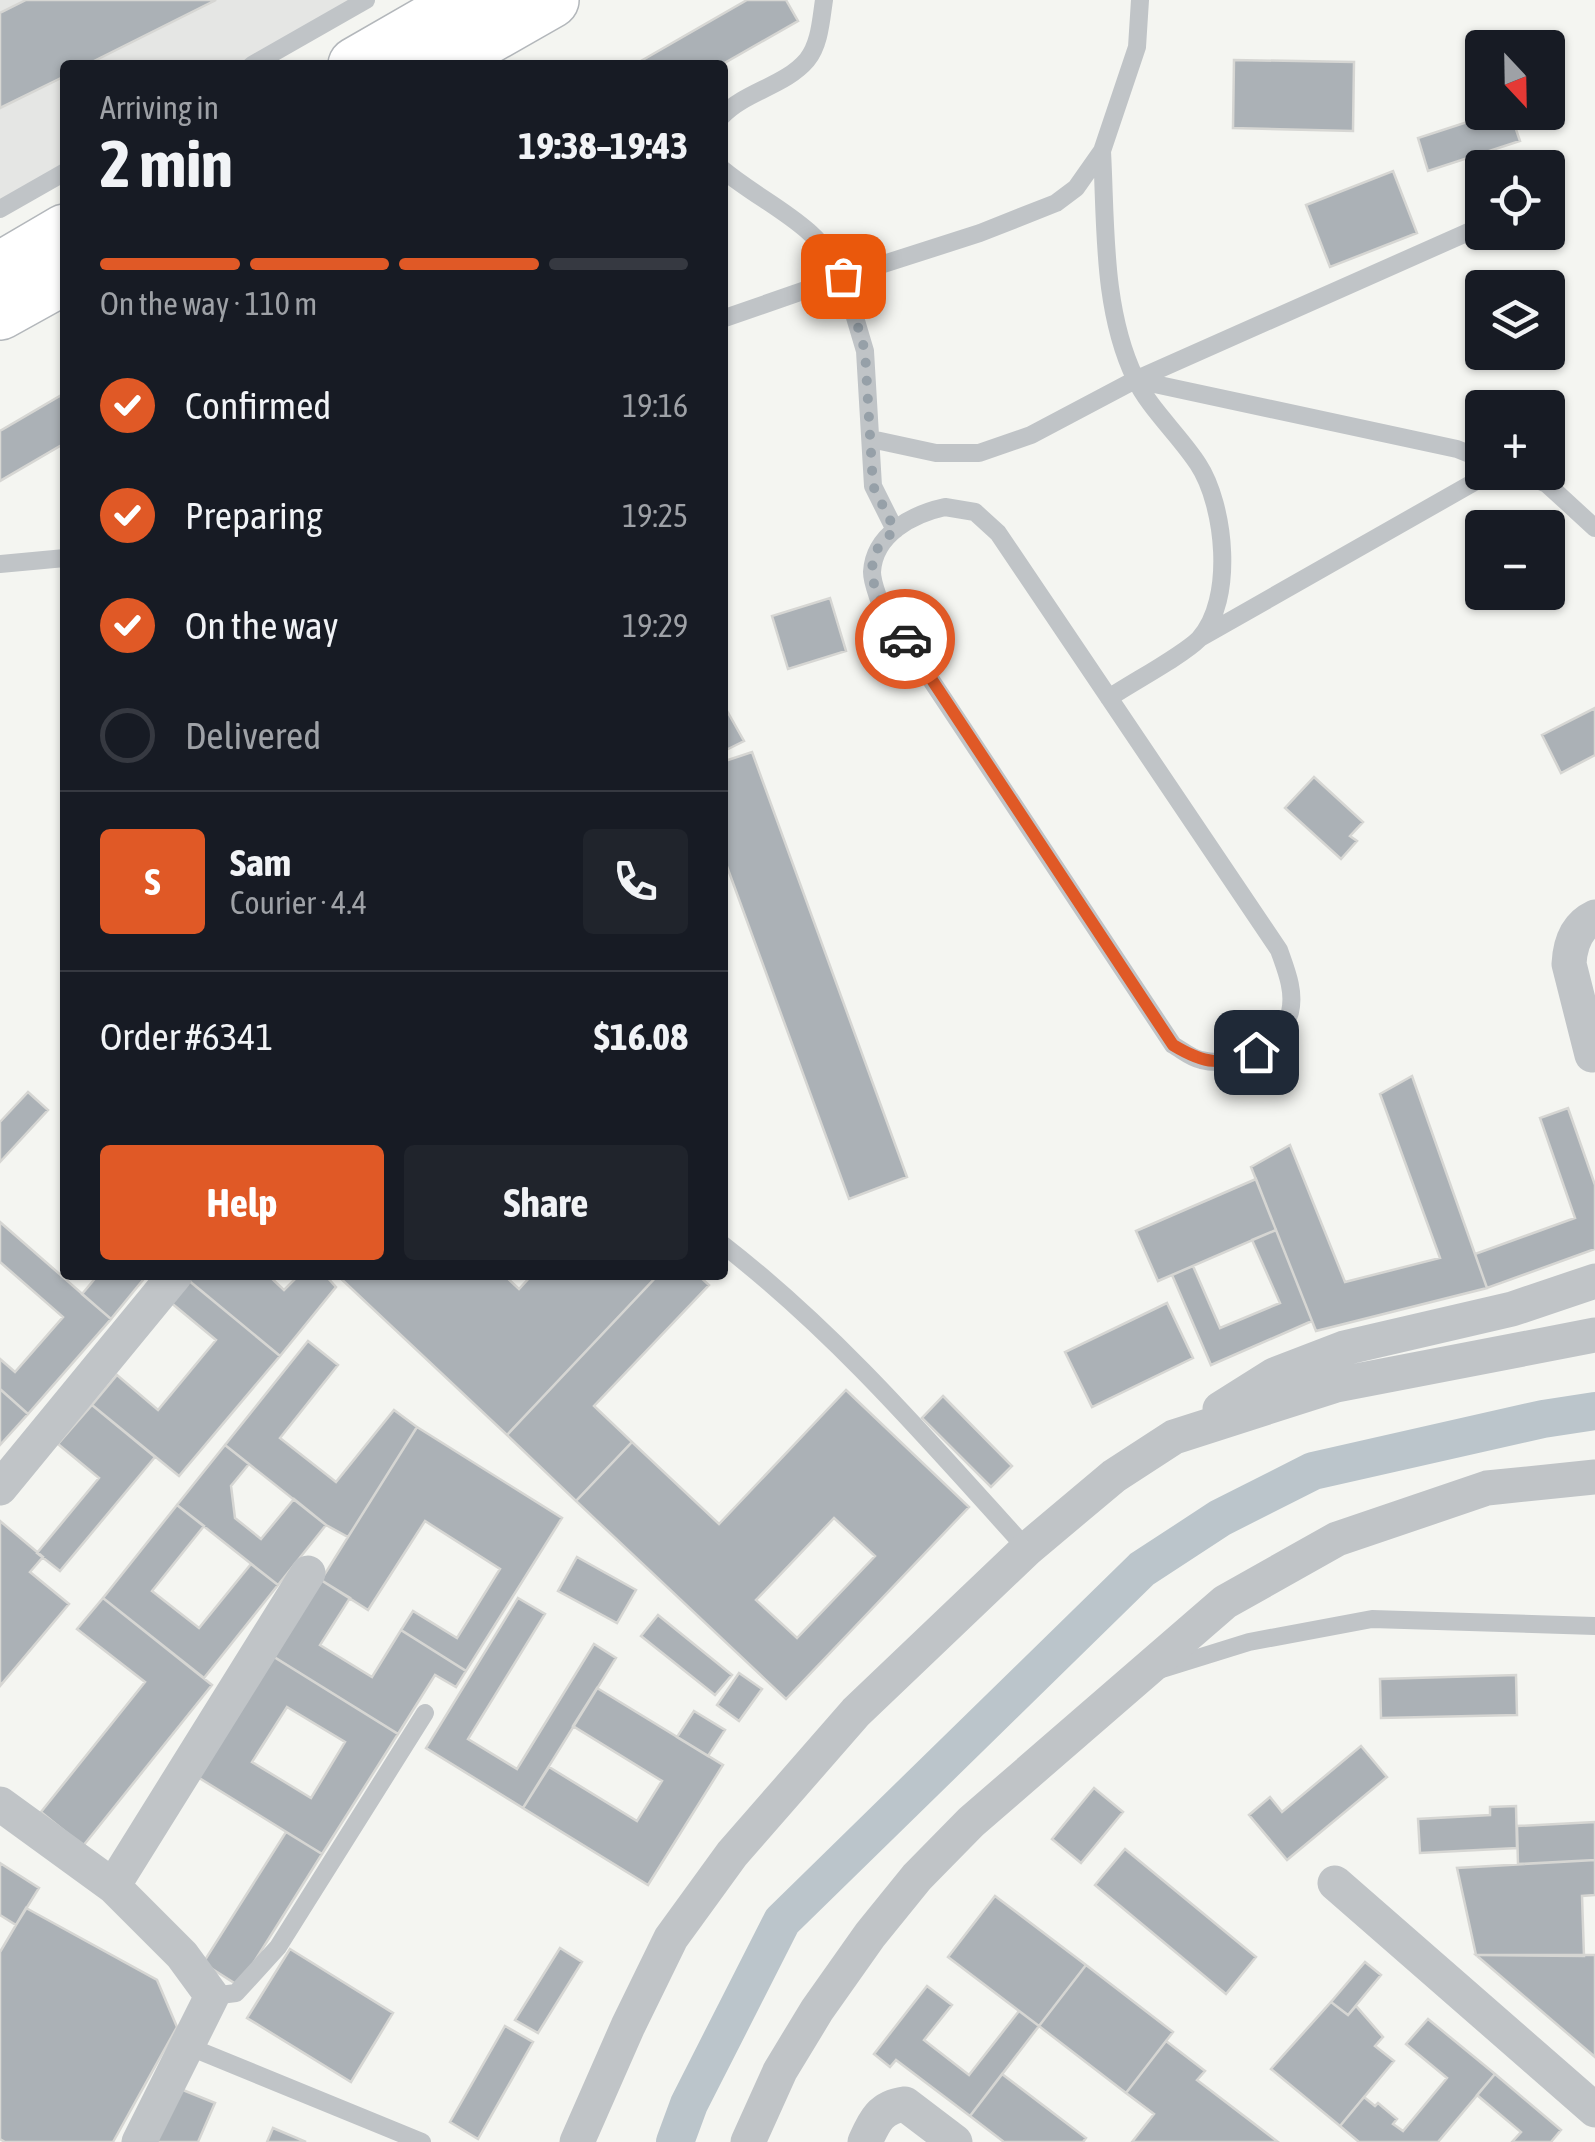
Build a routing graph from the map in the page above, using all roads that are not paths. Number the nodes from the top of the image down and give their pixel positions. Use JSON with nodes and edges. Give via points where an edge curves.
{"nodes":[{"id":1,"x":366,"y":0,"type":"edge"},
{"id":2,"x":469,"y":0,"type":"edge"},
{"id":3,"x":552,"y":0,"type":"edge"},
{"id":4,"x":824,"y":0,"type":"edge"},
{"id":5,"x":1140,"y":0,"type":"edge"},
{"id":6,"x":261,"y":60,"type":"edge"},
{"id":7,"x":365,"y":60,"type":"edge"},
{"id":8,"x":446,"y":60,"type":"edge"},
{"id":9,"x":728,"y":110,"type":"edge"},
{"id":10,"x":1102,"y":151,"type":"junction"},
{"id":11,"x":728,"y":173,"type":"edge"},
{"id":12,"x":60,"y":175,"type":"edge"},
{"id":13,"x":0,"y":209,"type":"edge"},
{"id":14,"x":1465,"y":234,"type":"edge"},
{"id":15,"x":60,"y":235,"type":"edge"},
{"id":16,"x":0,"y":270,"type":"edge"},
{"id":17,"x":843,"y":276,"type":"junction"},
{"id":18,"x":60,"y":279,"type":"edge"},
{"id":19,"x":0,"y":312,"type":"edge"},
{"id":20,"x":728,"y":317,"type":"edge"},
{"id":21,"x":1135,"y":380,"type":"junction"},
{"id":22,"x":872,"y":439,"type":"junction"},
{"id":23,"x":1465,"y":452,"type":"edge"},
{"id":24,"x":1465,"y":487,"type":"edge"},
{"id":25,"x":1554,"y":490,"type":"edge"},
{"id":26,"x":1595,"y":528,"type":"edge"},
{"id":27,"x":895,"y":530,"type":"junction"},
{"id":28,"x":60,"y":558,"type":"edge"},
{"id":29,"x":0,"y":564,"type":"edge"},
{"id":30,"x":1200,"y":638,"type":"junction"},
{"id":31,"x":1109,"y":698,"type":"junction"},
{"id":32,"x":1595,"y":918,"type":"edge"},
{"id":33,"x":1594,"y":1057,"type":"edge"},
{"id":34,"x":728,"y":1249,"type":"edge"},
{"id":35,"x":172,"y":1280,"type":"edge"},
{"id":36,"x":1595,"y":1282,"type":"edge"},
{"id":37,"x":1595,"y":1335,"type":"edge"},
{"id":38,"x":1174,"y":1438,"type":"junction"},
{"id":39,"x":1595,"y":1477,"type":"edge"},
{"id":40,"x":0,"y":1488,"type":"edge"},
{"id":41,"x":1027,"y":1549,"type":"junction"},
{"id":42,"x":308,"y":1572,"type":"dead end"},
{"id":43,"x":1595,"y":1626,"type":"edge"},
{"id":44,"x":1139,"y":1676,"type":"junction"},
{"id":45,"x":425,"y":1714,"type":"dead end"},
{"id":46,"x":0,"y":1804,"type":"edge"},
{"id":47,"x":1335,"y":1883,"type":"dead end"},
{"id":48,"x":113,"y":1886,"type":"junction"},
{"id":49,"x":212,"y":1996,"type":"junction"},
{"id":50,"x":185,"y":2044,"type":"junction"},
{"id":51,"x":1595,"y":2110,"type":"edge"},
{"id":52,"x":139,"y":2142,"type":"edge"},
{"id":53,"x":422,"y":2142,"type":"edge"},
{"id":54,"x":577,"y":2142,"type":"edge"},
{"id":55,"x":748,"y":2142,"type":"edge"},
{"id":56,"x":865,"y":2142,"type":"edge"},
{"id":57,"x":955,"y":2142,"type":"edge"}],
"edges":[{"from":1,"to":6,"type":"lane"},
{"from":2,"to":7,"type":"main road"},
{"from":3,"to":8,"type":"main road"},
{"from":4,"to":9,"type":"lane","via":[[808,59]]},
{"from":5,"to":10,"type":"lane","via":[[1138,48]]},
{"from":10,"to":17,"type":"lane","via":[[1076,188],[1056,203]]},
{"from":10,"to":21,"type":"lane","via":[[1116,321]]},
{"from":11,"to":17,"type":"lane","via":[[816,234]]},
{"from":12,"to":13,"type":"lane"},
{"from":14,"to":21,"type":"lane"},
{"from":15,"to":16,"type":"main road"},
{"from":17,"to":20,"type":"lane"},
{"from":17,"to":22,"type":"lane","via":[[865,351]]},
{"from":18,"to":19,"type":"main road"},
{"from":21,"to":22,"type":"lane","via":[[1031,435],[979,453],[936,453]]},
{"from":21,"to":23,"type":"lane"},
{"from":21,"to":30,"type":"lane","via":[[1201,467],[1220,514],[1218,600]]},
{"from":22,"to":27,"type":"lane","via":[[873,486]]},
{"from":24,"to":30,"type":"lane"},
{"from":25,"to":26,"type":"lane"},
{"from":27,"to":31,"type":"lane","via":[[921,512],[975,512],[998,533]]},
{"from":27,"to":31,"type":"lane","via":[[877,549],[872,574],[880,603],[1173,1045],[1198,1060],[1225,1063],[1256,1052],[1279,1035],[1290,1010],[1290,979],[1279,950]]},
{"from":28,"to":29,"type":"lane"},
{"from":30,"to":31,"type":"lane"},
{"from":32,"to":33,"type":"street","via":[[1585,922],[1570,948]]},
{"from":34,"to":41,"type":"lane","via":[[780,1288],[882,1387]]},
{"from":35,"to":40,"type":"street"},
{"from":36,"to":38,"type":"street","via":[[1344,1348],[1274,1375]]},
{"from":37,"to":38,"type":"street","via":[[1336,1384]]},
{"from":38,"to":41,"type":"street","via":[[1114,1476]]},
{"from":39,"to":44,"type":"street","via":[[1487,1488],[1336,1539],[1225,1602]]},
{"from":41,"to":54,"type":"street","via":[[856,1712],[732,1854],[671,1938]]},
{"from":42,"to":48,"type":"street"},
{"from":43,"to":44,"type":"lane","via":[[1372,1618],[1249,1642]]},
{"from":44,"to":55,"type":"street","via":[[971,1822],[905,1892],[816,2010]]},
{"from":45,"to":49,"type":"lane","via":[[278,1947],[236,1993]]},
{"from":46,"to":48,"type":"street"},
{"from":47,"to":51,"type":"street"},
{"from":48,"to":49,"type":"street","via":[[182,1955]]},
{"from":49,"to":50,"type":"street"},
{"from":50,"to":52,"type":"street"},
{"from":50,"to":53,"type":"lane"},
{"from":56,"to":57,"type":"street","via":[[883,2110],[904,2104]]}]}
